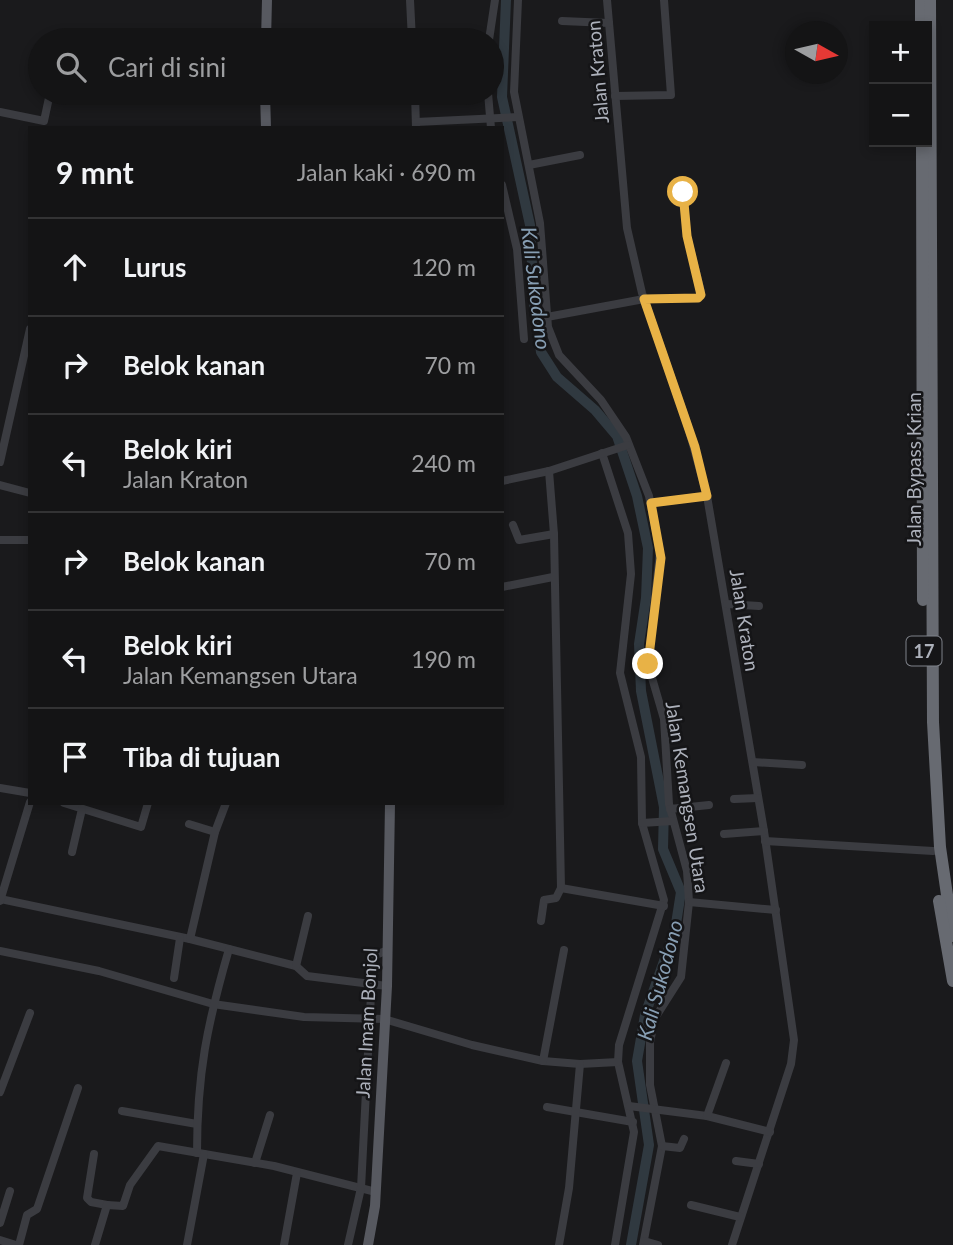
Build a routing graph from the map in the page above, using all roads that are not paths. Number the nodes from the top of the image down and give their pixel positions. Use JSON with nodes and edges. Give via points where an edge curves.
{"nodes":[{"id":1,"x":267,"y":0,"type":"edge"},
{"id":2,"x":410,"y":0,"type":"edge"},
{"id":3,"x":495,"y":0,"type":"edge"},
{"id":4,"x":518,"y":0,"type":"edge"},
{"id":5,"x":607,"y":0,"type":"edge"},
{"id":6,"x":664,"y":0,"type":"edge"},
{"id":7,"x":921,"y":0,"type":"edge"},
{"id":8,"x":930,"y":0,"type":"edge"},
{"id":9,"x":562,"y":21,"type":"dead end"},
{"id":10,"x":921,"y":21,"type":"edge"},
{"id":11,"x":609,"y":23,"type":"junction"},
{"id":12,"x":266,"y":28,"type":"edge"},
{"id":13,"x":411,"y":28,"type":"edge"},
{"id":14,"x":491,"y":28,"type":"edge"},
{"id":15,"x":615,"y":96,"type":"junction"},
{"id":16,"x":47,"y":105,"type":"edge"},
{"id":17,"x":265,"y":105,"type":"edge"},
{"id":18,"x":415,"y":105,"type":"edge"},
{"id":19,"x":0,"y":112,"type":"edge"},
{"id":20,"x":516,"y":117,"type":"junction"},
{"id":21,"x":493,"y":122,"type":"edge"},
{"id":22,"x":416,"y":125,"type":"edge"},
{"id":23,"x":266,"y":126,"type":"edge"},
{"id":24,"x":922,"y":147,"type":"edge"},
{"id":25,"x":580,"y":155,"type":"dead end"},
{"id":26,"x":529,"y":165,"type":"junction"},
{"id":27,"x":683,"y":192,"type":"dead end"},
{"id":28,"x":504,"y":194,"type":"edge"},
{"id":29,"x":644,"y":299,"type":"junction"},
{"id":30,"x":547,"y":317,"type":"junction"},
{"id":31,"x":28,"y":338,"type":"edge"},
{"id":32,"x":524,"y":339,"type":"dead end"},
{"id":33,"x":626,"y":446,"type":"junction"},
{"id":34,"x":604,"y":452,"type":"junction"},
{"id":35,"x":0,"y":462,"type":"edge"},
{"id":36,"x":549,"y":471,"type":"junction"},
{"id":37,"x":504,"y":481,"type":"edge"},
{"id":38,"x":0,"y":485,"type":"edge"},
{"id":39,"x":28,"y":492,"type":"edge"},
{"id":40,"x":707,"y":496,"type":"junction"},
{"id":41,"x":651,"y":503,"type":"junction"},
{"id":42,"x":513,"y":525,"type":"dead end"},
{"id":43,"x":554,"y":534,"type":"junction"},
{"id":44,"x":0,"y":540,"type":"edge"},
{"id":45,"x":28,"y":540,"type":"edge"},
{"id":46,"x":553,"y":577,"type":"junction"},
{"id":47,"x":504,"y":587,"type":"edge"},
{"id":48,"x":727,"y":604,"type":"junction"},
{"id":49,"x":759,"y":606,"type":"dead end"},
{"id":50,"x":753,"y":762,"type":"junction"},
{"id":51,"x":802,"y":765,"type":"dead end"},
{"id":52,"x":0,"y":788,"type":"edge"},
{"id":53,"x":28,"y":793,"type":"edge"},
{"id":54,"x":758,"y":798,"type":"junction"},
{"id":55,"x":734,"y":799,"type":"dead end"},
{"id":56,"x":29,"y":805,"type":"edge"},
{"id":57,"x":70,"y":805,"type":"edge"},
{"id":58,"x":147,"y":805,"type":"edge"},
{"id":59,"x":225,"y":805,"type":"edge"},
{"id":60,"x":390,"y":805,"type":"edge"},
{"id":61,"x":709,"y":805,"type":"dead end"},
{"id":62,"x":82,"y":809,"type":"junction"},
{"id":63,"x":670,"y":809,"type":"junction"},
{"id":64,"x":671,"y":821,"type":"junction"},
{"id":65,"x":645,"y":823,"type":"junction"},
{"id":66,"x":189,"y":824,"type":"dead end"},
{"id":67,"x":764,"y":831,"type":"junction"},
{"id":68,"x":215,"y":832,"type":"junction"},
{"id":69,"x":724,"y":834,"type":"dead end"},
{"id":70,"x":765,"y":841,"type":"junction"},
{"id":71,"x":933,"y":851,"type":"junction"},
{"id":72,"x":72,"y":852,"type":"dead end"},
{"id":73,"x":4,"y":869,"type":"edge"},
{"id":74,"x":561,"y":888,"type":"junction"},
{"id":75,"x":0,"y":900,"type":"edge"},
{"id":76,"x":689,"y":902,"type":"junction"},
{"id":77,"x":664,"y":906,"type":"junction"},
{"id":78,"x":776,"y":910,"type":"junction"},
{"id":79,"x":308,"y":916,"type":"dead end"},
{"id":80,"x":541,"y":921,"type":"dead end"},
{"id":81,"x":953,"y":936,"type":"edge"},
{"id":82,"x":185,"y":938,"type":"junction"},
{"id":83,"x":229,"y":949,"type":"junction"},
{"id":84,"x":388,"y":950,"type":"junction"},
{"id":85,"x":564,"y":950,"type":"dead end"},
{"id":86,"x":0,"y":951,"type":"edge"},
{"id":87,"x":296,"y":966,"type":"junction"},
{"id":88,"x":174,"y":978,"type":"dead end"},
{"id":89,"x":953,"y":981,"type":"edge"},
{"id":90,"x":371,"y":984,"type":"junction"},
{"id":91,"x":387,"y":986,"type":"junction"},
{"id":92,"x":213,"y":1004,"type":"junction"},
{"id":93,"x":30,"y":1013,"type":"dead end"},
{"id":94,"x":368,"y":1017,"type":"junction"},
{"id":95,"x":384,"y":1024,"type":"junction"},
{"id":96,"x":367,"y":1027,"type":"junction"},
{"id":97,"x":543,"y":1061,"type":"junction"},
{"id":98,"x":618,"y":1062,"type":"junction"},
{"id":99,"x":726,"y":1063,"type":"dead end"},
{"id":100,"x":580,"y":1064,"type":"junction"},
{"id":101,"x":78,"y":1088,"type":"dead end"},
{"id":102,"x":0,"y":1092,"type":"edge"},
{"id":103,"x":631,"y":1106,"type":"junction"},
{"id":104,"x":547,"y":1107,"type":"dead end"},
{"id":105,"x":653,"y":1107,"type":"junction"},
{"id":106,"x":122,"y":1111,"type":"dead end"},
{"id":107,"x":576,"y":1112,"type":"junction"},
{"id":108,"x":270,"y":1115,"type":"dead end"},
{"id":109,"x":707,"y":1116,"type":"junction"},
{"id":110,"x":633,"y":1122,"type":"junction"},
{"id":111,"x":197,"y":1124,"type":"junction"},
{"id":112,"x":770,"y":1132,"type":"junction"},
{"id":113,"x":684,"y":1139,"type":"dead end"},
{"id":114,"x":662,"y":1146,"type":"junction"},
{"id":115,"x":94,"y":1154,"type":"dead end"},
{"id":116,"x":200,"y":1154,"type":"junction"},
{"id":117,"x":736,"y":1161,"type":"dead end"},
{"id":118,"x":255,"y":1163,"type":"junction"},
{"id":119,"x":759,"y":1164,"type":"junction"},
{"id":120,"x":297,"y":1173,"type":"junction"},
{"id":121,"x":361,"y":1188,"type":"junction"},
{"id":122,"x":10,"y":1191,"type":"dead end"},
{"id":123,"x":376,"y":1192,"type":"junction"},
{"id":124,"x":107,"y":1205,"type":"junction"},
{"id":125,"x":691,"y":1205,"type":"dead end"},
{"id":126,"x":740,"y":1217,"type":"junction"},
{"id":127,"x":0,"y":1223,"type":"edge"},
{"id":128,"x":0,"y":1240,"type":"edge"},
{"id":129,"x":643,"y":1243,"type":"edge"},
{"id":130,"x":18,"y":1245,"type":"edge"},
{"id":131,"x":95,"y":1245,"type":"edge"},
{"id":132,"x":187,"y":1245,"type":"edge"},
{"id":133,"x":284,"y":1245,"type":"edge"},
{"id":134,"x":348,"y":1245,"type":"edge"},
{"id":135,"x":368,"y":1245,"type":"edge"},
{"id":136,"x":559,"y":1245,"type":"edge"},
{"id":137,"x":615,"y":1245,"type":"edge"},
{"id":138,"x":659,"y":1245,"type":"edge"},
{"id":139,"x":732,"y":1245,"type":"edge"}],
"edges":[{"from":1,"to":12,"type":"main road"},
{"from":2,"to":13,"type":"street"},
{"from":3,"to":14,"type":"street"},
{"from":4,"to":20,"type":"street","name":"Jalan Kemangsen Utara","via":[[513,68]]},
{"from":5,"to":11,"type":"street","name":"Jalan Kraton"},
{"from":6,"to":15,"type":"street","via":[[671,95]]},
{"from":7,"to":10,"type":"highway"},
{"from":8,"to":81,"type":"highway","name":"Jalan Bypass Krian","number":"17","via":[[933,722],[940,847]]},
{"from":9,"to":11,"type":"street"},
{"from":11,"to":15,"type":"street","name":"Jalan Kraton"},
{"from":15,"to":29,"type":"street","name":"Jalan Kraton","via":[[627,228]]},
{"from":16,"to":19,"type":"street","via":[[43,121]]},
{"from":17,"to":23,"type":"main road"},
{"from":18,"to":22,"type":"street"},
{"from":20,"to":21,"type":"street"},
{"from":20,"to":26,"type":"street","name":"Jalan Kemangsen Utara"},
{"from":21,"to":22,"type":"street"},
{"from":24,"to":71,"type":"highway","name":"Jalan Bypass Krian","number":"17","via":[[925,731]]},
{"from":25,"to":26,"type":"street"},
{"from":26,"to":30,"type":"street","name":"Jalan Kemangsen Utara","via":[[540,223]]},
{"from":27,"to":29,"type":"street","via":[[687,236],[701,295]]},
{"from":28,"to":32,"type":"street","via":[[517,249]]},
{"from":29,"to":30,"type":"street"},
{"from":29,"to":40,"type":"street","name":"Jalan Kraton"},
{"from":30,"to":33,"type":"street","name":"Jalan Kemangsen Utara","via":[[557,352],[606,407]]},
{"from":31,"to":35,"type":"street"},
{"from":33,"to":34,"type":"street"},
{"from":33,"to":41,"type":"street","name":"Jalan Kemangsen Utara"},
{"from":34,"to":36,"type":"street"},
{"from":34,"to":65,"type":"street","via":[[631,555],[620,669],[641,757]]},
{"from":36,"to":37,"type":"street"},
{"from":36,"to":43,"type":"street"},
{"from":38,"to":39,"type":"street"},
{"from":40,"to":41,"type":"street"},
{"from":40,"to":48,"type":"street","name":"Jalan Kraton"},
{"from":41,"to":63,"type":"street","name":"Jalan Kemangsen Utara","via":[[661,558],[648,664],[664,719]]},
{"from":42,"to":43,"type":"street","via":[[519,540]]},
{"from":43,"to":46,"type":"street"},
{"from":44,"to":45,"type":"street"},
{"from":46,"to":47,"type":"street"},
{"from":46,"to":74,"type":"street"},
{"from":48,"to":49,"type":"street"},
{"from":48,"to":50,"type":"street","name":"Jalan Kraton"},
{"from":50,"to":51,"type":"street"},
{"from":50,"to":54,"type":"street","name":"Jalan Kraton"},
{"from":52,"to":53,"type":"street"},
{"from":54,"to":55,"type":"street"},
{"from":54,"to":67,"type":"street","name":"Jalan Kraton"},
{"from":56,"to":73,"type":"street"},
{"from":57,"to":62,"type":"street"},
{"from":58,"to":62,"type":"street","via":[[141,827]]},
{"from":59,"to":68,"type":"street"},
{"from":60,"to":84,"type":"main road","name":"Jalan Imam Bonjol"},
{"from":61,"to":63,"type":"street"},
{"from":62,"to":72,"type":"street"},
{"from":63,"to":64,"type":"street","name":"Jalan Kemangsen Utara"},
{"from":64,"to":65,"type":"street"},
{"from":64,"to":76,"type":"street","name":"Jalan Kemangsen Utara","via":[[687,871]]},
{"from":65,"to":77,"type":"street"},
{"from":66,"to":68,"type":"street"},
{"from":67,"to":69,"type":"street"},
{"from":67,"to":70,"type":"street","name":"Jalan Kraton"},
{"from":68,"to":82,"type":"street"},
{"from":70,"to":71,"type":"street"},
{"from":70,"to":78,"type":"street","name":"Jalan Kraton"},
{"from":71,"to":89,"type":"highway","name":"Jalan Bypass Krian","number":"17"},
{"from":73,"to":75,"type":"street"},
{"from":74,"to":77,"type":"street"},
{"from":74,"to":80,"type":"street","via":[[555,898],[544,900]]},
{"from":75,"to":82,"type":"street"},
{"from":76,"to":78,"type":"street"},
{"from":76,"to":105,"type":"street","name":"Jalan Kemangsen Utara","via":[[681,977],[652,1028]]},
{"from":77,"to":98,"type":"street","via":[[626,1020]]},
{"from":78,"to":112,"type":"street","name":"Jalan Kraton","via":[[794,1049]]},
{"from":79,"to":87,"type":"street"},
{"from":82,"to":83,"type":"street"},
{"from":82,"to":88,"type":"street"},
{"from":83,"to":87,"type":"street"},
{"from":83,"to":92,"type":"street"},
{"from":84,"to":90,"type":"street","via":[[373,956]]},
{"from":84,"to":91,"type":"main road","name":"Jalan Imam Bonjol"},
{"from":85,"to":97,"type":"street"},
{"from":86,"to":92,"type":"street","via":[[99,971]]},
{"from":87,"to":90,"type":"street","via":[[305,975]]},
{"from":90,"to":91,"type":"street"},
{"from":90,"to":94,"type":"street"},
{"from":91,"to":95,"type":"main road","name":"Jalan Imam Bonjol"},
{"from":92,"to":94,"type":"street","via":[[304,1017]]},
{"from":92,"to":111,"type":"street","via":[[199,1074]]},
{"from":93,"to":102,"type":"street"},
{"from":94,"to":95,"type":"street"},
{"from":94,"to":96,"type":"street"},
{"from":95,"to":96,"type":"street"},
{"from":95,"to":97,"type":"street"},
{"from":95,"to":123,"type":"main road","name":"Jalan Imam Bonjol"},
{"from":96,"to":121,"type":"street"},
{"from":97,"to":100,"type":"street"},
{"from":98,"to":100,"type":"street"},
{"from":98,"to":103,"type":"street"},
{"from":99,"to":109,"type":"street"},
{"from":100,"to":107,"type":"street"},
{"from":101,"to":130,"type":"street","via":[[37,1209],[27,1215]]},
{"from":103,"to":105,"type":"street"},
{"from":103,"to":110,"type":"street"},
{"from":104,"to":107,"type":"street"},
{"from":105,"to":109,"type":"street"},
{"from":105,"to":114,"type":"street","name":"Jalan Kemangsen Utara"},
{"from":106,"to":111,"type":"street"},
{"from":107,"to":110,"type":"street"},
{"from":107,"to":136,"type":"street"},
{"from":108,"to":118,"type":"street"},
{"from":109,"to":112,"type":"street"},
{"from":110,"to":137,"type":"street","via":[[631,1165]]},
{"from":111,"to":116,"type":"street"},
{"from":112,"to":119,"type":"street","name":"Jalan Kraton"},
{"from":113,"to":114,"type":"street","via":[[680,1148]]},
{"from":114,"to":129,"type":"street","name":"Jalan Kemangsen Utara"},
{"from":115,"to":124,"type":"street","via":[[88,1200]]},
{"from":116,"to":118,"type":"street"},
{"from":116,"to":124,"type":"street","via":[[157,1147],[130,1185],[123,1206]]},
{"from":116,"to":132,"type":"street"},
{"from":117,"to":119,"type":"street"},
{"from":118,"to":120,"type":"street"},
{"from":119,"to":126,"type":"street","name":"Jalan Kraton"},
{"from":120,"to":121,"type":"street"},
{"from":120,"to":133,"type":"street"},
{"from":121,"to":123,"type":"street"},
{"from":121,"to":134,"type":"street"},
{"from":122,"to":127,"type":"street"},
{"from":123,"to":135,"type":"main road","name":"Jalan Imam Bonjol"},
{"from":124,"to":131,"type":"street"},
{"from":125,"to":126,"type":"street"},
{"from":126,"to":139,"type":"street","name":"Jalan Kraton"},
{"from":128,"to":130,"type":"street"},
{"from":129,"to":138,"type":"street"}]}
